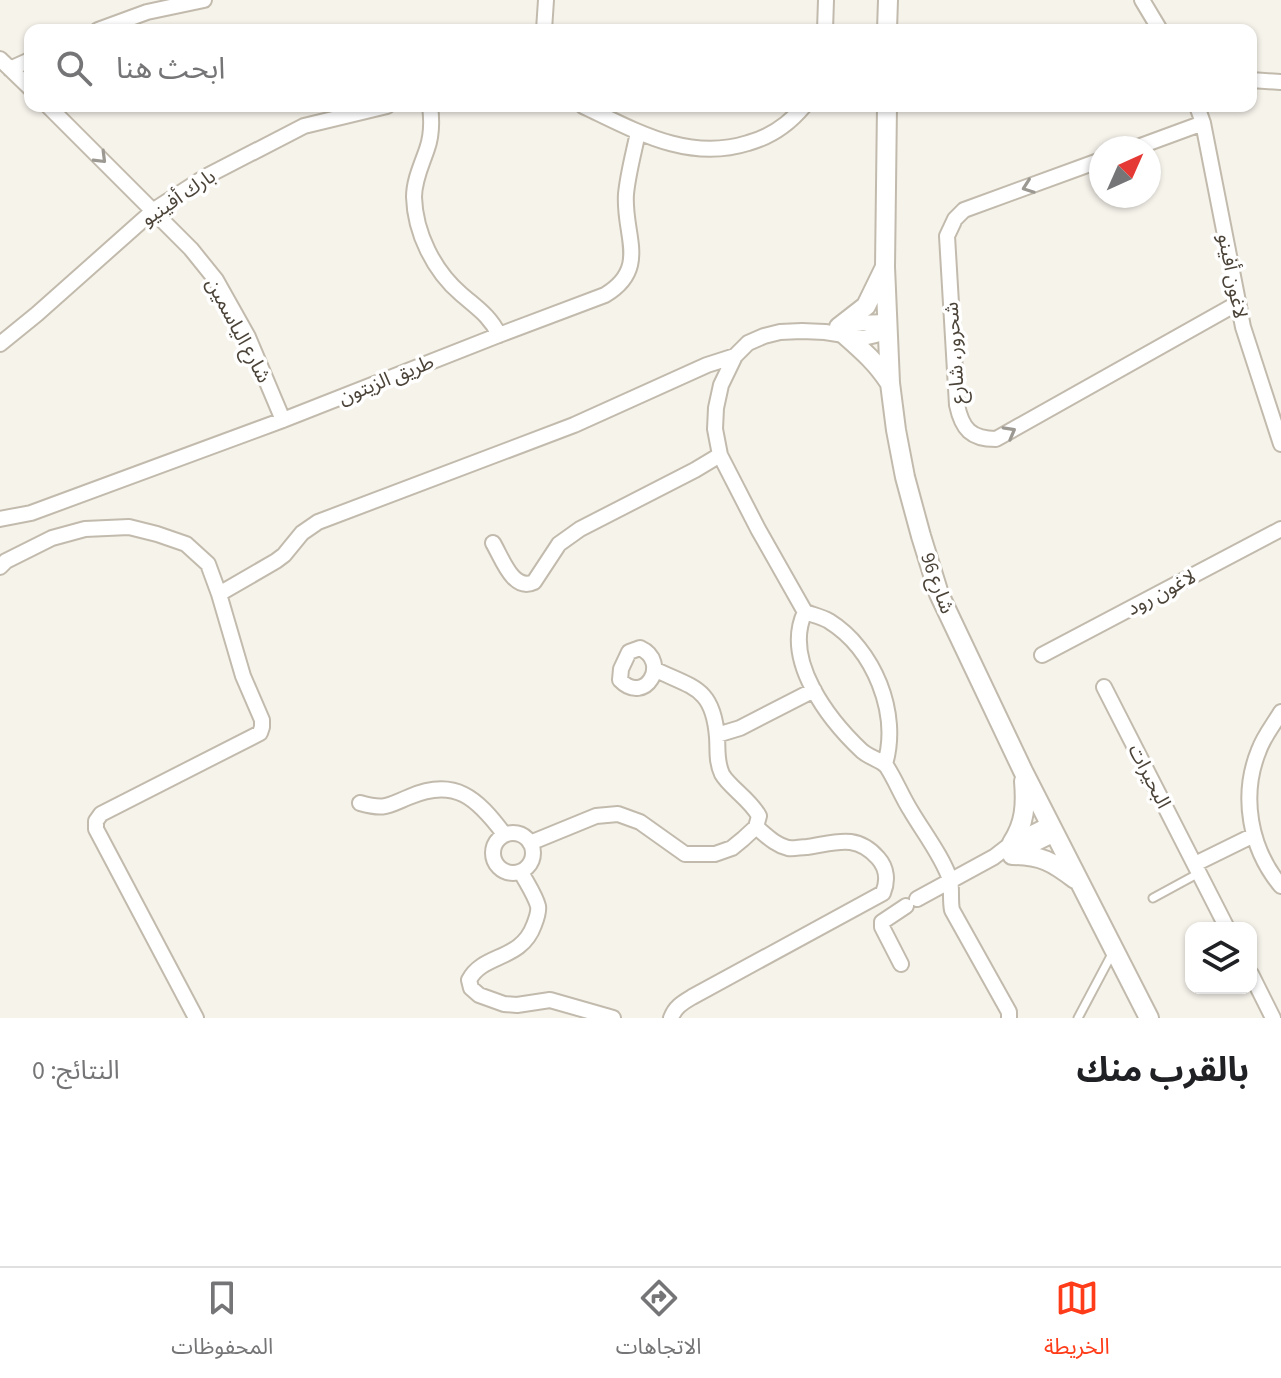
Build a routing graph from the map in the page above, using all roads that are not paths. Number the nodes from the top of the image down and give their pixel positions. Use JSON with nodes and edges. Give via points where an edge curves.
{"nodes":[{"id":1,"x":204,"y":0,"type":"edge"},
{"id":2,"x":546,"y":0,"type":"edge"},
{"id":3,"x":826,"y":0,"type":"edge"},
{"id":4,"x":888,"y":0,"type":"edge"},
{"id":5,"x":1142,"y":0,"type":"edge"},
{"id":6,"x":114,"y":24,"type":"edge"},
{"id":7,"x":544,"y":24,"type":"edge"},
{"id":8,"x":825,"y":24,"type":"edge"},
{"id":9,"x":887,"y":24,"type":"edge"},
{"id":10,"x":1156,"y":24,"type":"edge"},
{"id":11,"x":5,"y":64,"type":"edge"},
{"id":12,"x":1257,"y":80,"type":"edge"},
{"id":13,"x":24,"y":82,"type":"edge"},
{"id":14,"x":1281,"y":82,"type":"edge"},
{"id":15,"x":54,"y":112,"type":"edge"},
{"id":16,"x":362,"y":112,"type":"edge"},
{"id":17,"x":430,"y":112,"type":"edge"},
{"id":18,"x":596,"y":112,"type":"edge"},
{"id":19,"x":799,"y":112,"type":"edge"},
{"id":20,"x":887,"y":112,"type":"edge"},
{"id":21,"x":1199,"y":112,"type":"edge"},
{"id":22,"x":1203,"y":123,"type":"junction"},
{"id":23,"x":638,"y":132,"type":"junction"},
{"id":24,"x":1161,"y":138,"type":"edge"},
{"id":25,"x":1089,"y":164,"type":"edge"},
{"id":26,"x":154,"y":210,"type":"junction"},
{"id":27,"x":885,"y":267,"type":"junction"},
{"id":28,"x":1238,"y":303,"type":"junction"},
{"id":29,"x":887,"y":326,"type":"junction"},
{"id":30,"x":836,"y":331,"type":"junction"},
{"id":31,"x":499,"y":335,"type":"junction"},
{"id":32,"x":0,"y":344,"type":"edge"},
{"id":33,"x":735,"y":356,"type":"junction"},
{"id":34,"x":890,"y":383,"type":"junction"},
{"id":35,"x":283,"y":420,"type":"junction"},
{"id":36,"x":1281,"y":444,"type":"edge"},
{"id":37,"x":720,"y":455,"type":"junction"},
{"id":38,"x":0,"y":519,"type":"edge"},
{"id":39,"x":1281,"y":529,"type":"edge"},
{"id":40,"x":493,"y":543,"type":"dead end"},
{"id":41,"x":0,"y":567,"type":"edge"},
{"id":42,"x":219,"y":594,"type":"junction"},
{"id":43,"x":805,"y":612,"type":"junction"},
{"id":44,"x":1042,"y":655,"type":"dead end"},
{"id":45,"x":654,"y":669,"type":"dead end"},
{"id":46,"x":1104,"y":687,"type":"dead end"},
{"id":47,"x":814,"y":690,"type":"junction"},
{"id":48,"x":1281,"y":712,"type":"edge"},
{"id":49,"x":717,"y":735,"type":"junction"},
{"id":50,"x":885,"y":764,"type":"junction"},
{"id":51,"x":1023,"y":771,"type":"junction"},
{"id":52,"x":360,"y":803,"type":"dead end"},
{"id":53,"x":756,"y":827,"type":"junction"},
{"id":54,"x":1053,"y":829,"type":"junction"},
{"id":55,"x":504,"y":834,"type":"junction"},
{"id":56,"x":1254,"y":835,"type":"junction"},
{"id":57,"x":530,"y":843,"type":"junction"},
{"id":58,"x":1006,"y":852,"type":"junction"},
{"id":59,"x":1197,"y":869,"type":"junction"},
{"id":60,"x":521,"y":872,"type":"junction"},
{"id":61,"x":950,"y":881,"type":"junction"},
{"id":62,"x":1080,"y":884,"type":"junction"},
{"id":63,"x":1281,"y":886,"type":"edge"},
{"id":64,"x":1153,"y":898,"type":"dead end"},
{"id":65,"x":1224,"y":922,"type":"edge"},
{"id":66,"x":1114,"y":950,"type":"junction"},
{"id":67,"x":901,"y":964,"type":"dead end"},
{"id":68,"x":1257,"y":986,"type":"edge"},
{"id":69,"x":603,"y":1017,"type":"edge"},
{"id":70,"x":196,"y":1018,"type":"edge"},
{"id":71,"x":671,"y":1018,"type":"edge"},
{"id":72,"x":1009,"y":1018,"type":"edge"},
{"id":73,"x":1078,"y":1018,"type":"edge"},
{"id":74,"x":1149,"y":1018,"type":"edge"},
{"id":75,"x":1273,"y":1018,"type":"edge"}],
"edges":[{"from":1,"to":6,"type":"street"},
{"from":2,"to":7,"type":"street"},
{"from":3,"to":8,"type":"street"},
{"from":4,"to":9,"type":"street"},
{"from":5,"to":10,"type":"street"},
{"from":11,"to":13,"type":"street"},
{"from":12,"to":14,"type":"street"},
{"from":15,"to":26,"type":"street","name":"شارع الياسمين","one_way":true},
{"from":16,"to":26,"type":"street","name":"بارك أفينيو","via":[[304,126]]},
{"from":17,"to":31,"type":"street","via":[[431,133],[414,194],[420,232],[442,273]]},
{"from":18,"to":23,"type":"street"},
{"from":19,"to":23,"type":"street","via":[[777,131],[737,147],[691,149]]},
{"from":20,"to":27,"type":"street","name":"شارع 96"},
{"from":21,"to":22,"type":"street","name":"لاغون أفينو"},
{"from":22,"to":24,"type":"street"},
{"from":22,"to":28,"type":"street","name":"لاغون أفينو"},
{"from":23,"to":31,"type":"street","name":"طريق الزيتون","via":[[626,193],[632,252],[627,275],[605,295]]},
{"from":25,"to":28,"type":"street","name":"شحرور، شارع","one_way":true,"via":[[964,210],[947,236],[957,405],[966,430],[982,439],[996,439]]},
{"from":26,"to":32,"type":"street","name":"بارك أفينيو"},
{"from":26,"to":35,"type":"street","name":"شارع الياسمين","via":[[216,280],[248,337]]},
{"from":27,"to":29,"type":"street","name":"شارع 96"},
{"from":27,"to":30,"type":"street","via":[[866,306]]},
{"from":28,"to":36,"type":"street","name":"لاغون أفينو"},
{"from":29,"to":30,"type":"street","via":[[863,338]]},
{"from":29,"to":34,"type":"street","name":"شارع 96"},
{"from":30,"to":33,"type":"street","via":[[780,332],[748,343]]},
{"from":30,"to":34,"type":"street","via":[[869,355]]},
{"from":31,"to":35,"type":"street","name":"طريق الزيتون"},
{"from":33,"to":37,"type":"street","via":[[716,408]]},
{"from":33,"to":42,"type":"street","via":[[574,425],[318,522],[276,561]]},
{"from":34,"to":51,"type":"street","name":"شارع 96","via":[[905,477],[939,594]]},
{"from":35,"to":38,"type":"street","name":"طريق الزيتون","via":[[31,513]]},
{"from":37,"to":40,"type":"street","via":[[580,529],[559,544],[529,585],[513,577]]},
{"from":37,"to":43,"type":"street"},
{"from":39,"to":44,"type":"street","name":"لاغون رود"},
{"from":41,"to":42,"type":"street","via":[[52,538],[85,529],[129,527],[186,544],[208,564]]},
{"from":42,"to":70,"type":"street","via":[[262,720],[260,733],[96,821]]},
{"from":43,"to":47,"type":"street","via":[[800,652]]},
{"from":43,"to":50,"type":"street","via":[[849,637],[868,662],[888,711]]},
{"from":45,"to":49,"type":"street","via":[[704,695]]},
{"from":46,"to":59,"type":"street","name":"البحيرات"},
{"from":47,"to":49,"type":"street"},
{"from":47,"to":50,"type":"street","via":[[844,732]]},
{"from":48,"to":56,"type":"street","via":[[1260,746],[1252,772]]},
{"from":49,"to":53,"type":"street","via":[[718,763],[724,777],[753,805],[759,816]]},
{"from":50,"to":61,"type":"street"},
{"from":51,"to":54,"type":"street","name":"شارع 96"},
{"from":51,"to":58,"type":"street","via":[[1023,821]]},
{"from":52,"to":55,"type":"street","via":[[377,808],[428,790],[456,790],[471,798]]},
{"from":53,"to":57,"type":"street","via":[[732,848],[715,854],[685,854],[640,822],[618,814],[596,816]]},
{"from":53,"to":71,"type":"street","via":[[791,849],[843,841],[864,846],[883,864],[883,893],[681,1003]]},
{"from":54,"to":58,"type":"street"},
{"from":54,"to":62,"type":"street","name":"شارع 96"},
{"from":55,"to":57,"type":"street","via":[[519,834]]},
{"from":55,"to":60,"type":"street","via":[[492,849],[494,861],[503,871]]},
{"from":56,"to":59,"type":"street"},
{"from":56,"to":63,"type":"street"},
{"from":57,"to":60,"type":"street","via":[[532,859]]},
{"from":58,"to":61,"type":"street"},
{"from":58,"to":62,"type":"street","via":[[1042,858]]},
{"from":59,"to":64,"type":"lane"},
{"from":59,"to":65,"type":"street","name":"البحيرات"},
{"from":60,"to":69,"type":"street","via":[[538,906],[535,924],[519,948],[473,972],[471,988],[504,1004],[550,1000]]},
{"from":61,"to":67,"type":"street","via":[[882,922]]},
{"from":61,"to":72,"type":"street","via":[[952,910]]},
{"from":62,"to":66,"type":"street","name":"شارع 96"},
{"from":66,"to":73,"type":"lane"},
{"from":66,"to":74,"type":"street","name":"شارع 96"},
{"from":68,"to":75,"type":"street"}]}
